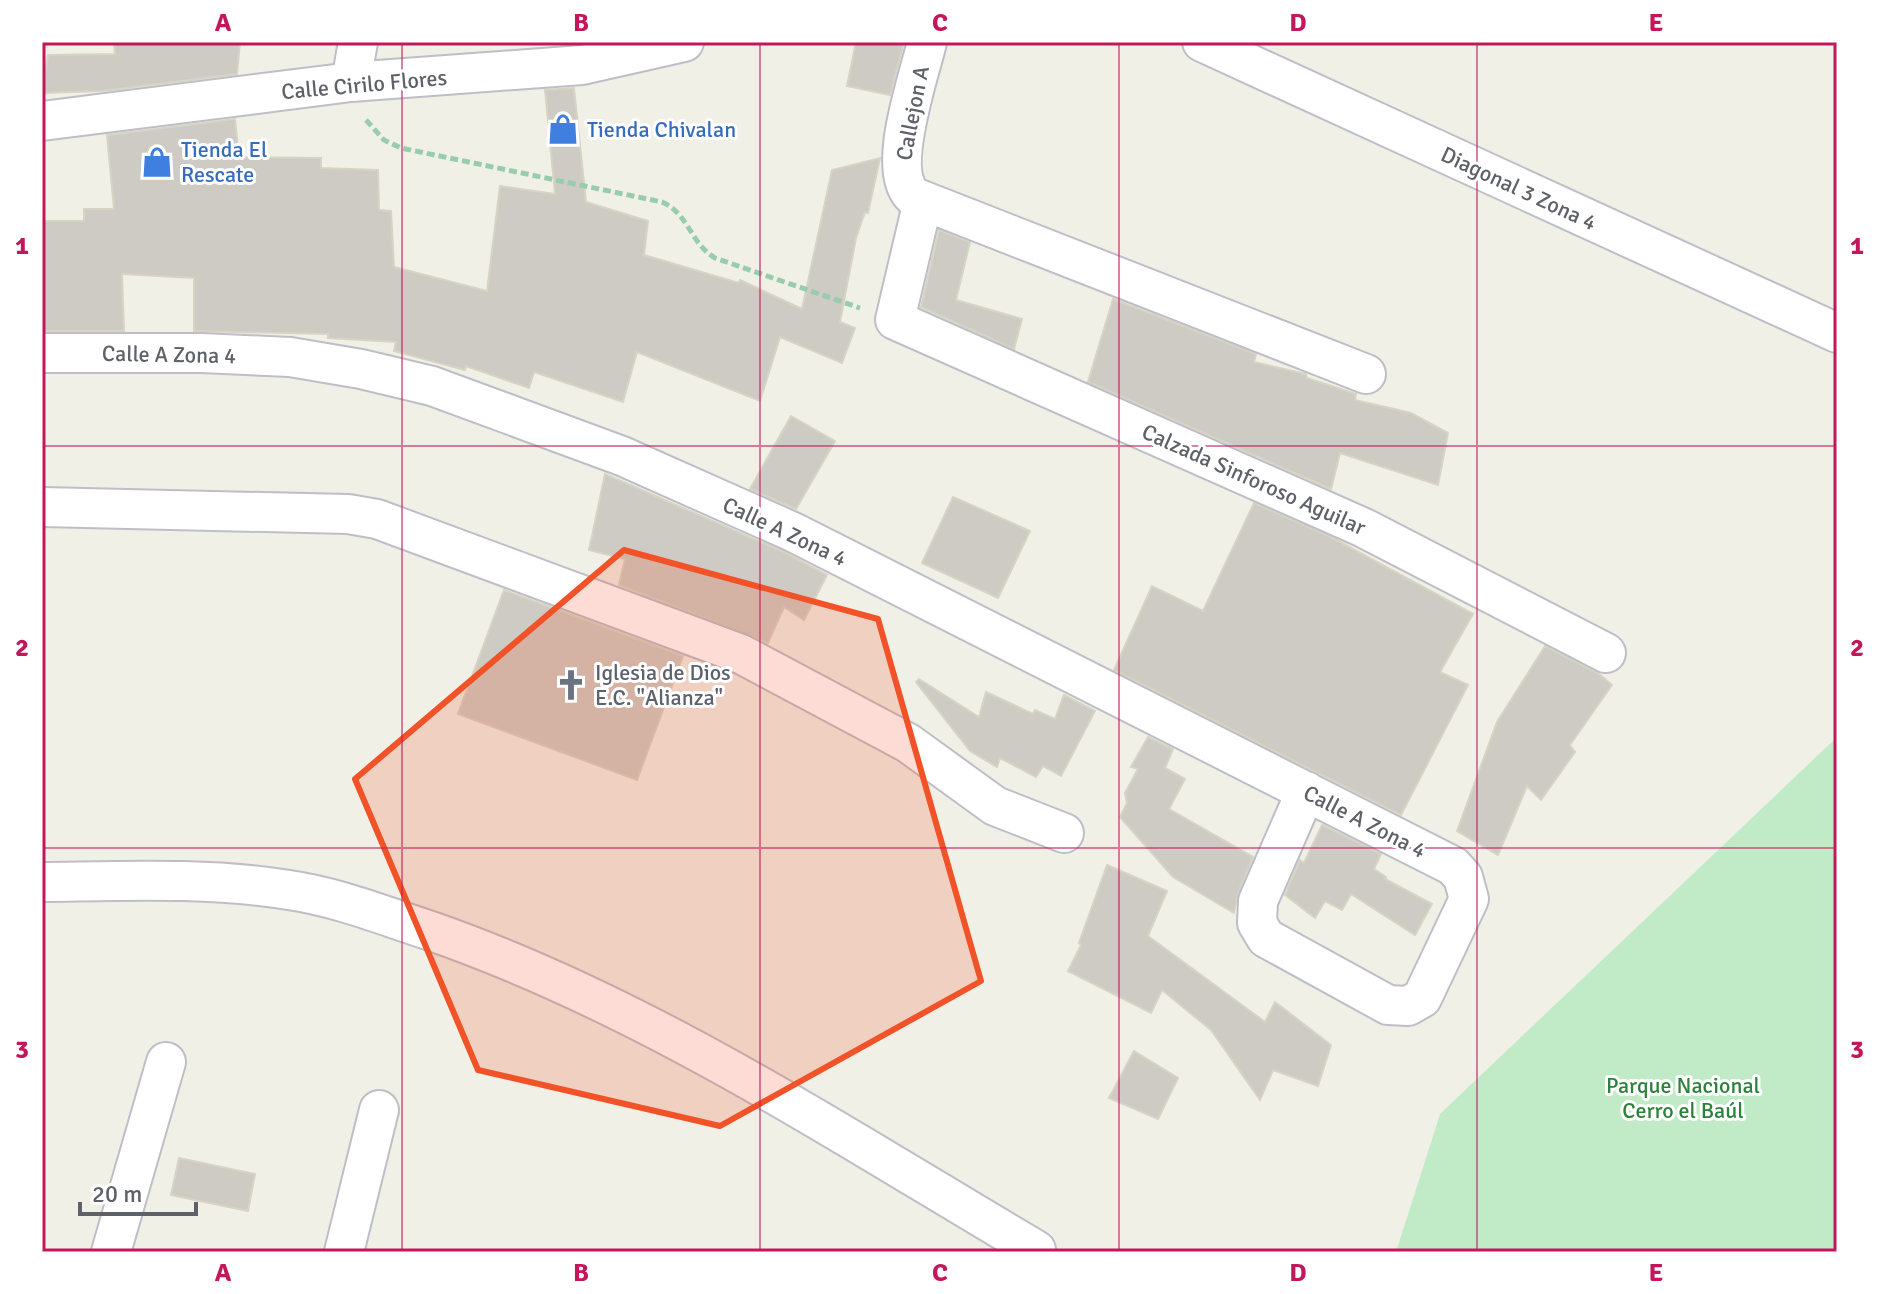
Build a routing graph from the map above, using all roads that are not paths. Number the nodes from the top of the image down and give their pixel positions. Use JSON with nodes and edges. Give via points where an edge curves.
{"nodes":[{"id":1,"x":358,"y":42,"type":"edge"},
{"id":2,"x":684,"y":42,"type":"edge"},
{"id":3,"x":927,"y":42,"type":"edge"},
{"id":4,"x":1202,"y":42,"type":"edge"},
{"id":5,"x":351,"y":82,"type":"junction"},
{"id":6,"x":42,"y":121,"type":"edge"},
{"id":7,"x":914,"y":193,"type":"junction"},
{"id":8,"x":895,"y":320,"type":"joint"},
{"id":9,"x":1837,"y":333,"type":"edge"},
{"id":10,"x":42,"y":353,"type":"edge"},
{"id":11,"x":1366,"y":374,"type":"dead end"},
{"id":12,"x":42,"y":507,"type":"edge"},
{"id":13,"x":1606,"y":653,"type":"dead end"},
{"id":14,"x":1306,"y":791,"type":"junction"},
{"id":15,"x":1064,"y":833,"type":"dead end"},
{"id":16,"x":42,"y":882,"type":"edge"},
{"id":17,"x":166,"y":1062,"type":"dead end"},
{"id":18,"x":379,"y":1110,"type":"dead end"},
{"id":19,"x":1036,"y":1250,"type":"edge"},
{"id":20,"x":111,"y":1252,"type":"edge"},
{"id":21,"x":344,"y":1252,"type":"edge"}],
"edges":[{"from":1,"to":5,"type":"street"},
{"from":2,"to":5,"type":"street","name":"Calle Cirilo Flores","via":[[536,71]]},
{"from":3,"to":7,"type":"street","name":"Callejon A","via":[[902,151]]},
{"from":4,"to":9,"type":"street","name":"Diagonal 3 Zona 4"},
{"from":5,"to":6,"type":"street","name":"Calle Cirilo Flores"},
{"from":7,"to":8,"type":"street","name":"Callejon A"},
{"from":7,"to":11,"type":"street"},
{"from":8,"to":13,"type":"street","name":"Calzada Sinforoso Aguilar","via":[[1364,528]]},
{"from":10,"to":14,"type":"street","name":"Calle A Zona 4","via":[[290,357],[432,386],[622,456],[793,532]]},
{"from":12,"to":15,"type":"street","via":[[377,519],[741,654],[908,743],[995,806]]},
{"from":14,"to":14,"type":"street","name":"Calle A Zona 4","via":[[1453,866],[1468,889],[1466,911],[1422,998],[1408,1006],[1388,1005],[1266,938],[1257,923],[1258,901]]},
{"from":16,"to":19,"type":"street","via":[[224,882],[291,890],[348,903],[500,956],[661,1032]]},
{"from":17,"to":20,"type":"street"},
{"from":18,"to":21,"type":"street"}]}
